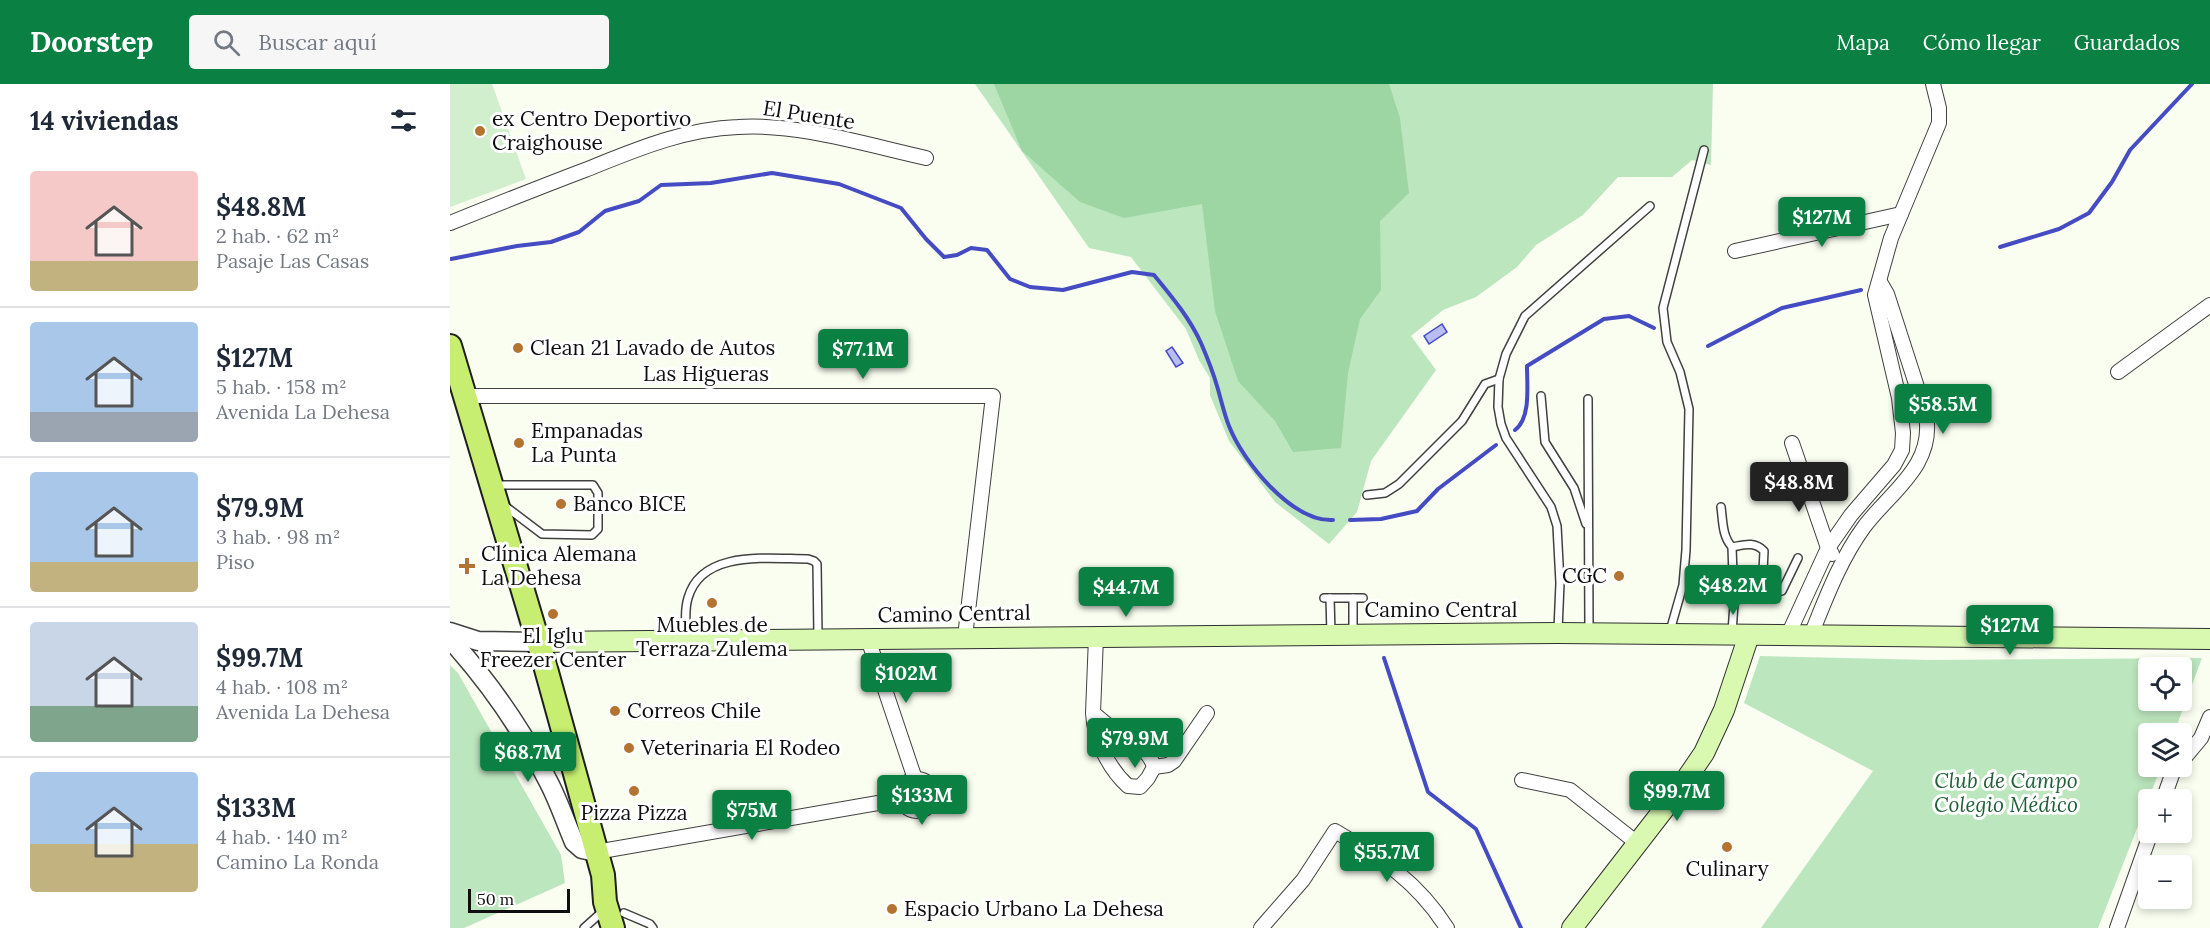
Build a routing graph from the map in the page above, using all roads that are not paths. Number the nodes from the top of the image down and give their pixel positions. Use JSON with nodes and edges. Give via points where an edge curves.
{"nodes":[{"id":1,"x":1933,"y":84,"type":"edge"},
{"id":2,"x":1704,"y":150,"type":"dead end"},
{"id":3,"x":926,"y":158,"type":"dead end"},
{"id":4,"x":1650,"y":206,"type":"dead end"},
{"id":5,"x":1901,"y":214,"type":"junction"},
{"id":6,"x":450,"y":223,"type":"edge"},
{"id":7,"x":1735,"y":251,"type":"dead end"},
{"id":8,"x":1880,"y":282,"type":"junction"},
{"id":9,"x":2210,"y":305,"type":"edge"},
{"id":10,"x":450,"y":346,"type":"edge"},
{"id":11,"x":2118,"y":372,"type":"dead end"},
{"id":12,"x":1499,"y":379,"type":"junction"},
{"id":13,"x":464,"y":396,"type":"junction"},
{"id":14,"x":1541,"y":396,"type":"dead end"},
{"id":15,"x":1588,"y":399,"type":"dead end"},
{"id":16,"x":1792,"y":443,"type":"dead end"},
{"id":17,"x":493,"y":492,"type":"junction"},
{"id":18,"x":1367,"y":495,"type":"dead end"},
{"id":19,"x":1721,"y":507,"type":"dead end"},
{"id":20,"x":1588,"y":529,"type":"junction"},
{"id":21,"x":1732,"y":547,"type":"junction"},
{"id":22,"x":1828,"y":548,"type":"junction"},
{"id":23,"x":1798,"y":558,"type":"dead end"},
{"id":24,"x":1840,"y":567,"type":"junction"},
{"id":25,"x":1734,"y":592,"type":"junction"},
{"id":26,"x":1762,"y":592,"type":"junction"},
{"id":27,"x":1353,"y":598,"type":"junction"},
{"id":28,"x":1363,"y":598,"type":"dead end"},
{"id":29,"x":450,"y":632,"type":"edge"},
{"id":30,"x":1558,"y":633,"type":"junction"},
{"id":31,"x":1589,"y":634,"type":"junction"},
{"id":32,"x":1670,"y":634,"type":"junction"},
{"id":33,"x":1331,"y":635,"type":"junction"},
{"id":34,"x":1353,"y":635,"type":"junction"},
{"id":35,"x":1740,"y":635,"type":"junction"},
{"id":36,"x":1811,"y":635,"type":"junction"},
{"id":37,"x":1788,"y":636,"type":"junction"},
{"id":38,"x":1096,"y":637,"type":"junction"},
{"id":39,"x":965,"y":638,"type":"junction"},
{"id":40,"x":450,"y":639,"type":"edge"},
{"id":41,"x":818,"y":639,"type":"junction"},
{"id":42,"x":868,"y":639,"type":"junction"},
{"id":43,"x":2210,"y":639,"type":"edge"},
{"id":44,"x":687,"y":640,"type":"junction"},
{"id":45,"x":490,"y":642,"type":"junction"},
{"id":46,"x":537,"y":642,"type":"junction"},
{"id":47,"x":479,"y":673,"type":"junction"},
{"id":48,"x":1093,"y":713,"type":"junction"},
{"id":49,"x":1207,"y":713,"type":"dead end"},
{"id":50,"x":2210,"y":717,"type":"edge"},
{"id":51,"x":2192,"y":749,"type":"edge"},
{"id":52,"x":1154,"y":767,"type":"junction"},
{"id":53,"x":915,"y":779,"type":"junction"},
{"id":54,"x":1522,"y":780,"type":"dead end"},
{"id":55,"x":901,"y":799,"type":"junction"},
{"id":56,"x":1637,"y":843,"type":"junction"},
{"id":57,"x":2147,"y":843,"type":"edge"},
{"id":58,"x":596,"y":852,"type":"junction"},
{"id":59,"x":618,"y":919,"type":"edge"},
{"id":60,"x":584,"y":928,"type":"edge"},
{"id":61,"x":653,"y":928,"type":"edge"},
{"id":62,"x":1261,"y":928,"type":"edge"},
{"id":63,"x":1447,"y":928,"type":"edge"},
{"id":64,"x":1572,"y":928,"type":"edge"},
{"id":65,"x":2117,"y":928,"type":"edge"}],
"edges":[{"from":1,"to":5,"type":"street","via":[[1939,123]]},
{"from":2,"to":32,"type":"lane","via":[[1663,308],[1667,342],[1689,409],[1686,550],[1683,585]]},
{"from":3,"to":6,"type":"street","name":"El Puente","via":[[786,129],[715,128],[645,146]]},
{"from":4,"to":12,"type":"lane","via":[[1525,316],[1506,354]]},
{"from":5,"to":7,"type":"street"},
{"from":5,"to":8,"type":"street"},
{"from":8,"to":22,"type":"street","via":[[1875,295],[1899,398],[1902,450]]},
{"from":8,"to":24,"type":"street","via":[[1926,415],[1928,434],[1918,465],[1864,527]]},
{"from":9,"to":11,"type":"street"},
{"from":10,"to":13,"type":"main road"},
{"from":12,"to":18,"type":"lane","via":[[1485,384],[1462,421],[1399,484],[1385,492]]},
{"from":12,"to":30,"type":"lane","via":[[1498,407],[1506,438],[1551,507],[1557,526]]},
{"from":13,"to":17,"type":"main road"},
{"from":13,"to":39,"type":"street","name":"Las Higueras","via":[[993,396]]},
{"from":14,"to":20,"type":"lane","via":[[1545,442],[1574,488]]},
{"from":15,"to":20,"type":"lane"},
{"from":16,"to":22,"type":"street"},
{"from":17,"to":17,"type":"lane","via":[[593,485],[598,492],[598,529],[592,535],[542,534]]},
{"from":17,"to":46,"type":"main road"},
{"from":19,"to":21,"type":"lane","via":[[1726,541]]},
{"from":20,"to":31,"type":"lane"},
{"from":21,"to":25,"type":"lane"},
{"from":21,"to":26,"type":"lane","via":[[1758,545],[1764,551]]},
{"from":22,"to":24,"type":"street"},
{"from":22,"to":37,"type":"street"},
{"from":23,"to":26,"type":"lane","via":[[1782,591]]},
{"from":24,"to":36,"type":"street"},
{"from":25,"to":26,"type":"lane"},
{"from":25,"to":35,"type":"lane"},
{"from":27,"to":28,"type":"lane"},
{"from":27,"to":33,"type":"lane","via":[[1327,598]]},
{"from":27,"to":34,"type":"lane"},
{"from":29,"to":45,"type":"street","name":"Camino Central"},
{"from":30,"to":31,"type":"main road","name":"Camino Central"},
{"from":30,"to":34,"type":"main road","name":"Camino Central"},
{"from":31,"to":32,"type":"main road","name":"Camino Central"},
{"from":32,"to":35,"type":"main road","name":"Camino Central"},
{"from":33,"to":34,"type":"main road","name":"Camino Central"},
{"from":33,"to":38,"type":"main road","name":"Camino Central"},
{"from":35,"to":37,"type":"main road","name":"Camino Central"},
{"from":35,"to":56,"type":"main road","via":[[1733,687],[1709,742]]},
{"from":36,"to":37,"type":"main road","name":"Camino Central"},
{"from":36,"to":43,"type":"main road","name":"Camino Central"},
{"from":38,"to":39,"type":"main road","name":"Camino Central"},
{"from":38,"to":48,"type":"street"},
{"from":39,"to":42,"type":"main road","name":"Camino Central"},
{"from":40,"to":47,"type":"street"},
{"from":41,"to":42,"type":"main road","name":"Camino Central"},
{"from":41,"to":44,"type":"main road","name":"Camino Central"},
{"from":41,"to":44,"type":"lane","via":[[817,564],[808,560],[760,559],[726,562],[697,580],[688,597]]},
{"from":42,"to":53,"type":"street"},
{"from":44,"to":46,"type":"main road","name":"Camino Central"},
{"from":45,"to":46,"type":"street","name":"Camino Central"},
{"from":45,"to":47,"type":"street","via":[[479,652]]},
{"from":46,"to":58,"type":"main road"},
{"from":47,"to":58,"type":"street","via":[[535,756],[574,842],[582,849]]},
{"from":48,"to":52,"type":"street","via":[[1143,749]]},
{"from":48,"to":52,"type":"street","via":[[1107,759],[1128,786],[1140,787]]},
{"from":49,"to":52,"type":"street","via":[[1174,761]]},
{"from":50,"to":51,"type":"street","via":[[2202,738]]},
{"from":53,"to":55,"type":"street","via":[[901,790]]},
{"from":53,"to":55,"type":"street","via":[[931,788],[932,801],[916,811]]},
{"from":54,"to":56,"type":"street","via":[[1570,790]]},
{"from":55,"to":58,"type":"street"},
{"from":56,"to":64,"type":"main road"},
{"from":57,"to":65,"type":"street"},
{"from":58,"to":59,"type":"main road"},
{"from":59,"to":60,"type":"lane"},
{"from":59,"to":61,"type":"lane","via":[[650,924]]},
{"from":62,"to":63,"type":"street","via":[[1303,880],[1335,831],[1396,870],[1425,897]]}]}
